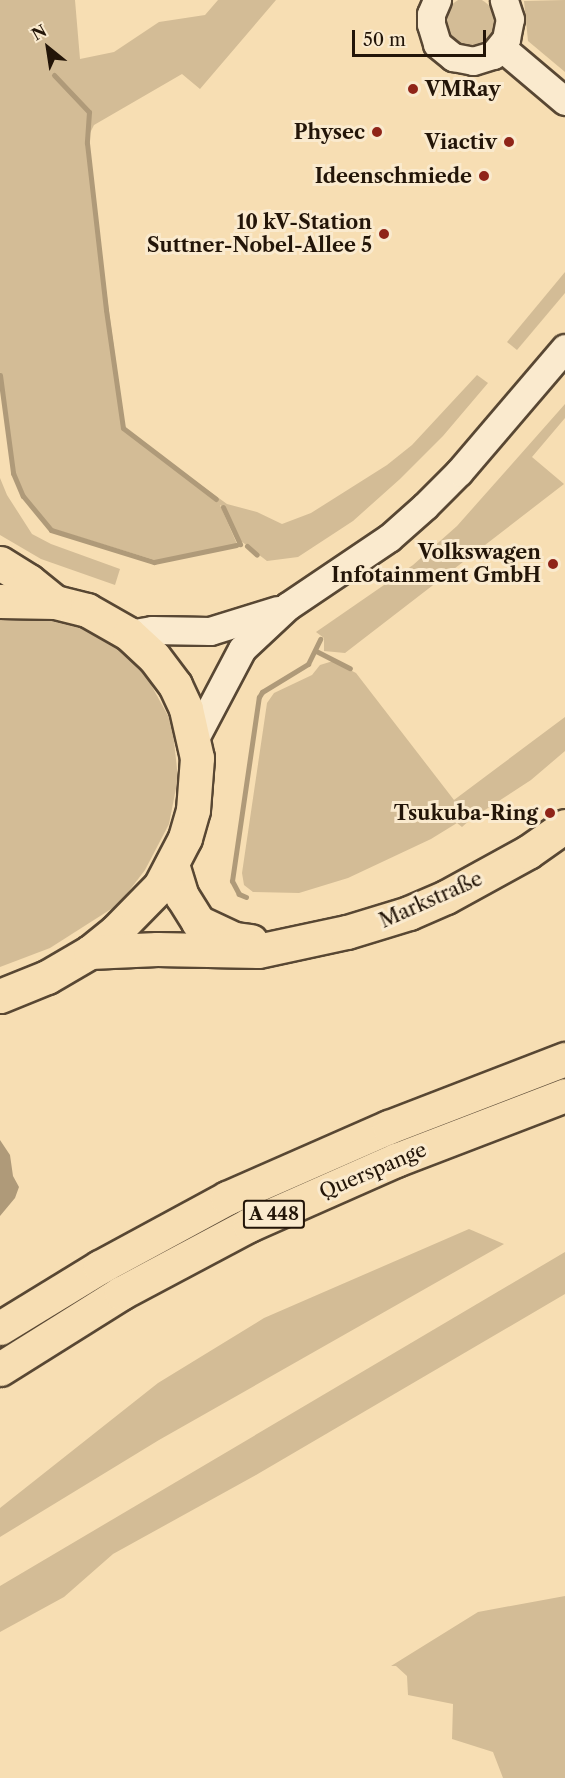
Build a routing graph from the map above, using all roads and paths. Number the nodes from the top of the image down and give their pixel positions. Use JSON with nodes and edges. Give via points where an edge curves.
{"nodes":[{"id":1,"x":437,"y":0,"type":"edge"},
{"id":2,"x":504,"y":0,"type":"edge"},
{"id":3,"x":501,"y":47,"type":"junction"},
{"id":4,"x":565,"y":101,"type":"edge"},
{"id":5,"x":565,"y":348,"type":"edge"},
{"id":6,"x":0,"y":563,"type":"edge"},
{"id":7,"x":0,"y":601,"type":"edge"},
{"id":8,"x":55,"y":603,"type":"junction"},
{"id":9,"x":288,"y":606,"type":"junction"},
{"id":10,"x":129,"y":634,"type":"junction"},
{"id":11,"x":194,"y":740,"type":"junction"},
{"id":12,"x":565,"y":826,"type":"edge"},
{"id":13,"x":172,"y":864,"type":"junction"},
{"id":14,"x":285,"y":945,"type":"junction"},
{"id":15,"x":90,"y":952,"type":"junction"},
{"id":16,"x":0,"y":996,"type":"edge"},
{"id":17,"x":565,"y":1059,"type":"edge"},
{"id":18,"x":565,"y":1095,"type":"edge"},
{"id":19,"x":0,"y":1329,"type":"edge"},
{"id":20,"x":0,"y":1369,"type":"edge"}],
"edges":[{"from":1,"to":3,"type":"street","via":[[431,14],[431,30],[444,52],[473,61],[493,55]]},
{"from":2,"to":3,"type":"street","via":[[510,29]]},
{"from":3,"to":4,"type":"street"},
{"from":5,"to":9,"type":"street","via":[[425,506],[375,548]]},
{"from":6,"to":8,"type":"main road"},
{"from":7,"to":8,"type":"main road"},
{"from":8,"to":10,"type":"main road","via":[[87,610]]},
{"from":9,"to":10,"type":"street","via":[[210,631],[152,630]]},
{"from":9,"to":11,"type":"street","via":[[242,649]]},
{"from":10,"to":11,"type":"main road","via":[[154,657],[175,685]]},
{"from":11,"to":13,"type":"main road","via":[[193,810]]},
{"from":12,"to":14,"type":"main road","name":"Markstraße","via":[[486,876],[409,913],[347,933]]},
{"from":13,"to":14,"type":"main road","name":"Markstraße","via":[[182,896],[198,922],[234,939]]},
{"from":13,"to":15,"type":"main road","via":[[140,909]]},
{"from":14,"to":15,"type":"main road","name":"Markstraße","via":[[258,951]]},
{"from":15,"to":16,"type":"main road","via":[[47,977]]},
{"from":17,"to":19,"type":"main road","name":"Querspange","number":"A 448","via":[[389,1127],[245,1190],[100,1267]]},
{"from":18,"to":20,"type":"main road","name":"Querspange","number":"A 448","via":[[396,1160],[249,1225],[121,1293]]}]}
